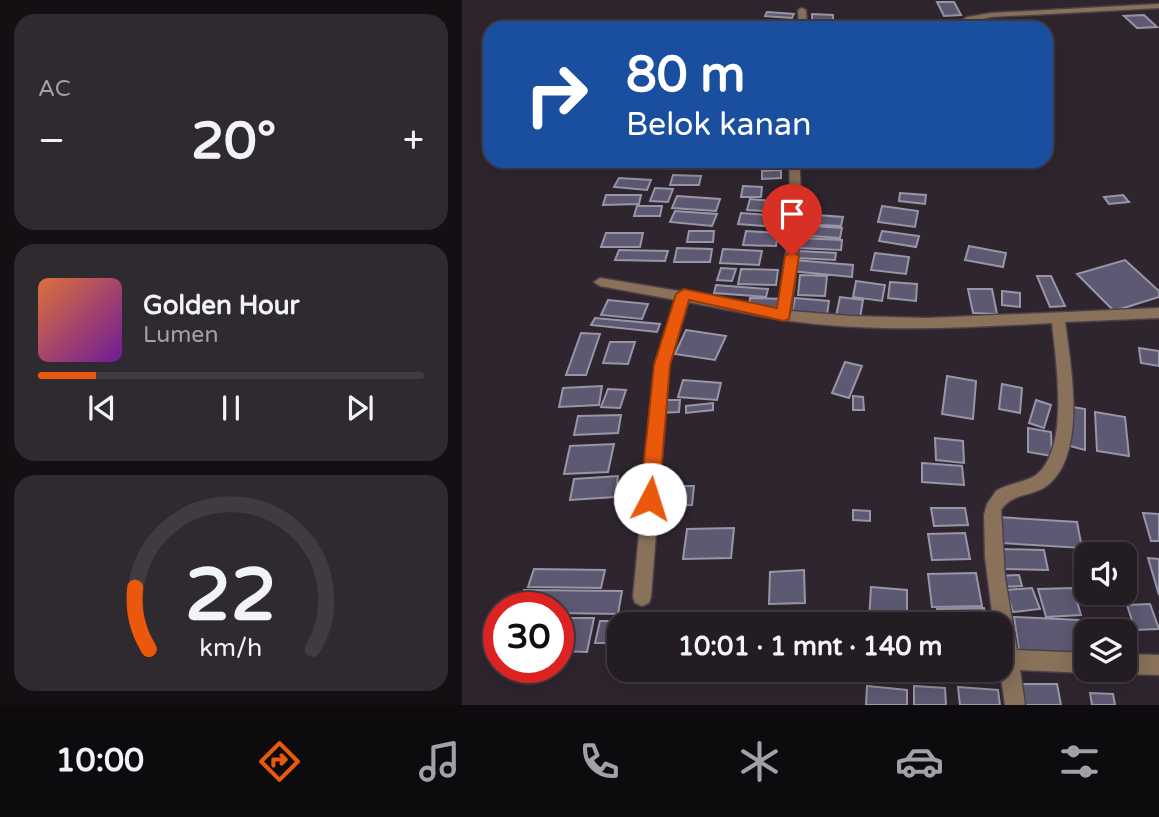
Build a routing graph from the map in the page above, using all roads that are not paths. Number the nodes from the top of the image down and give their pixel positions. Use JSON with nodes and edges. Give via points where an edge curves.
{"nodes":[{"id":1,"x":1028,"y":0,"type":"edge"},
{"id":2,"x":1159,"y":6,"type":"edge"},
{"id":3,"x":802,"y":10,"type":"dead end"},
{"id":4,"x":1035,"y":12,"type":"junction"},
{"id":5,"x":803,"y":21,"type":"edge"},
{"id":6,"x":968,"y":21,"type":"edge"},
{"id":7,"x":795,"y":168,"type":"edge"},
{"id":8,"x":600,"y":282,"type":"dead end"},
{"id":9,"x":684,"y":294,"type":"junction"},
{"id":10,"x":1159,"y":313,"type":"edge"},
{"id":11,"x":784,"y":315,"type":"junction"},
{"id":12,"x":1059,"y":316,"type":"junction"},
{"id":13,"x":642,"y":597,"type":"dead end"},
{"id":14,"x":1001,"y":612,"type":"edge"},
{"id":15,"x":1013,"y":660,"type":"edge"},
{"id":16,"x":1074,"y":662,"type":"edge"},
{"id":17,"x":1137,"y":664,"type":"edge"},
{"id":18,"x":1159,"y":665,"type":"edge"},
{"id":19,"x":1012,"y":682,"type":"edge"},
{"id":20,"x":1015,"y":705,"type":"edge"}],
"edges":[{"from":1,"to":4,"type":"street"},
{"from":2,"to":4,"type":"street"},
{"from":3,"to":5,"type":"street"},
{"from":4,"to":6,"type":"street","via":[[979,16]]},
{"from":7,"to":11,"type":"street","via":[[795,236]]},
{"from":8,"to":9,"type":"street"},
{"from":9,"to":11,"type":"street"},
{"from":9,"to":13,"type":"street","via":[[662,365]]},
{"from":10,"to":12,"type":"street"},
{"from":11,"to":12,"type":"street","via":[[898,322]]},
{"from":12,"to":14,"type":"street","via":[[1065,412],[1059,455],[1040,482],[1014,487],[992,512],[993,574]]},
{"from":15,"to":16,"type":"street"},
{"from":17,"to":18,"type":"street"},
{"from":19,"to":20,"type":"street"}]}
